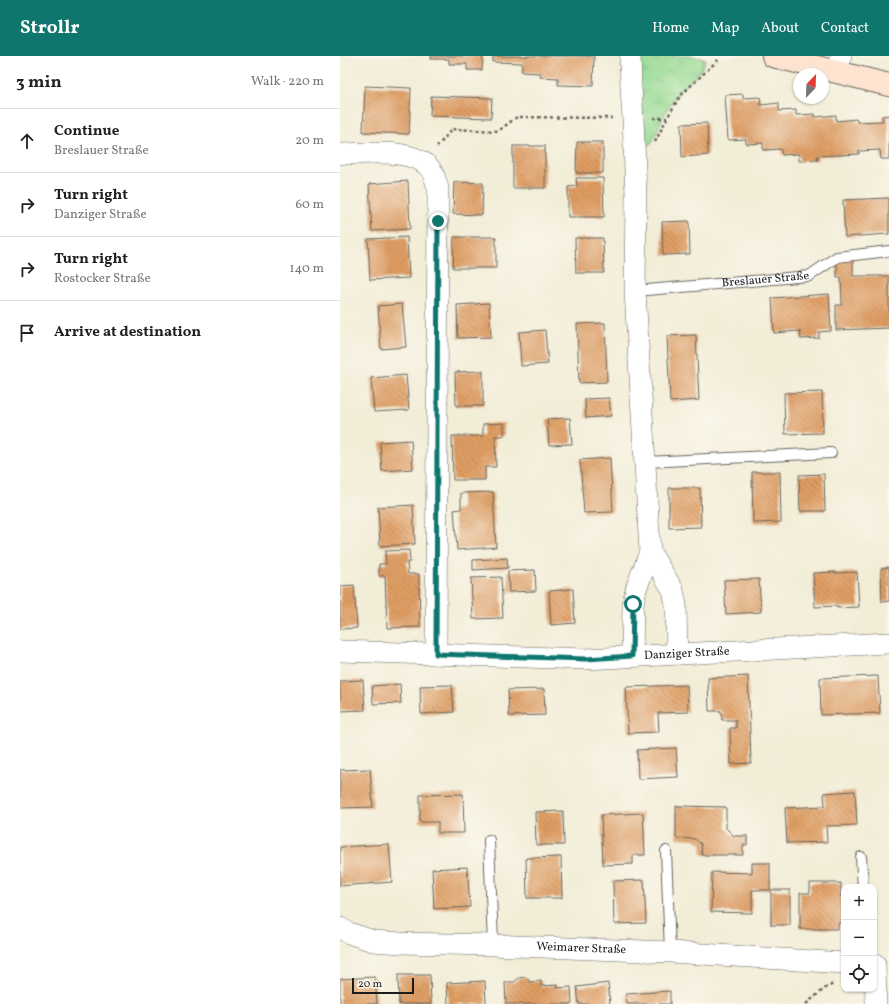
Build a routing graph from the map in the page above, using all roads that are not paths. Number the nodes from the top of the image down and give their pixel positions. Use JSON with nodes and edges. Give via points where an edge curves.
{"nodes":[{"id":1,"x":630,"y":56,"type":"edge"},
{"id":2,"x":773,"y":56,"type":"edge"},
{"id":3,"x":839,"y":64,"type":"edge"},
{"id":4,"x":889,"y":85,"type":"edge"},
{"id":5,"x":340,"y":154,"type":"edge"},
{"id":6,"x":889,"y":252,"type":"edge"},
{"id":7,"x":635,"y":291,"type":"junction"},
{"id":8,"x":831,"y":453,"type":"dead end"},
{"id":9,"x":646,"y":462,"type":"junction"},
{"id":10,"x":650,"y":552,"type":"junction"},
{"id":11,"x":889,"y":643,"type":"edge"},
{"id":12,"x":340,"y":651,"type":"edge"},
{"id":13,"x":436,"y":654,"type":"junction"},
{"id":14,"x":677,"y":654,"type":"junction"},
{"id":15,"x":632,"y":656,"type":"junction"},
{"id":16,"x":488,"y":840,"type":"dead end"},
{"id":17,"x":666,"y":851,"type":"dead end"},
{"id":18,"x":861,"y":857,"type":"dead end"},
{"id":19,"x":863,"y":884,"type":"edge"},
{"id":20,"x":340,"y":928,"type":"edge"},
{"id":21,"x":493,"y":945,"type":"junction"},
{"id":22,"x":670,"y":952,"type":"junction"},
{"id":23,"x":879,"y":964,"type":"edge"},
{"id":24,"x":841,"y":972,"type":"edge"},
{"id":25,"x":876,"y":1004,"type":"edge"}],
"edges":[{"from":1,"to":7,"type":"street","via":[[636,195]]},
{"from":2,"to":3,"type":"main road"},
{"from":3,"to":4,"type":"main road"},
{"from":5,"to":13,"type":"street","via":[[394,153],[415,158],[424,162],[433,172],[438,188]]},
{"from":6,"to":7,"type":"lane","name":"Breslauer Straße","via":[[837,257],[809,276]]},
{"from":7,"to":9,"type":"street"},
{"from":8,"to":9,"type":"lane"},
{"from":9,"to":10,"type":"street"},
{"from":10,"to":14,"type":"street","via":[[673,590],[676,605]]},
{"from":10,"to":15,"type":"street","via":[[633,604]]},
{"from":11,"to":14,"type":"street","name":"Danziger Straße"},
{"from":12,"to":13,"type":"street","name":"Danziger Straße"},
{"from":13,"to":15,"type":"street","name":"Danziger Straße","via":[[586,659]]},
{"from":14,"to":15,"type":"street","name":"Danziger Straße"},
{"from":16,"to":21,"type":"lane"},
{"from":17,"to":22,"type":"lane"},
{"from":18,"to":19,"type":"lane"},
{"from":20,"to":21,"type":"street","name":"Weimarer Straße","via":[[373,941]]},
{"from":21,"to":22,"type":"street","name":"Weimarer Straße"},
{"from":22,"to":24,"type":"street","name":"Weimarer Straße"},
{"from":23,"to":25,"type":"street"}]}
